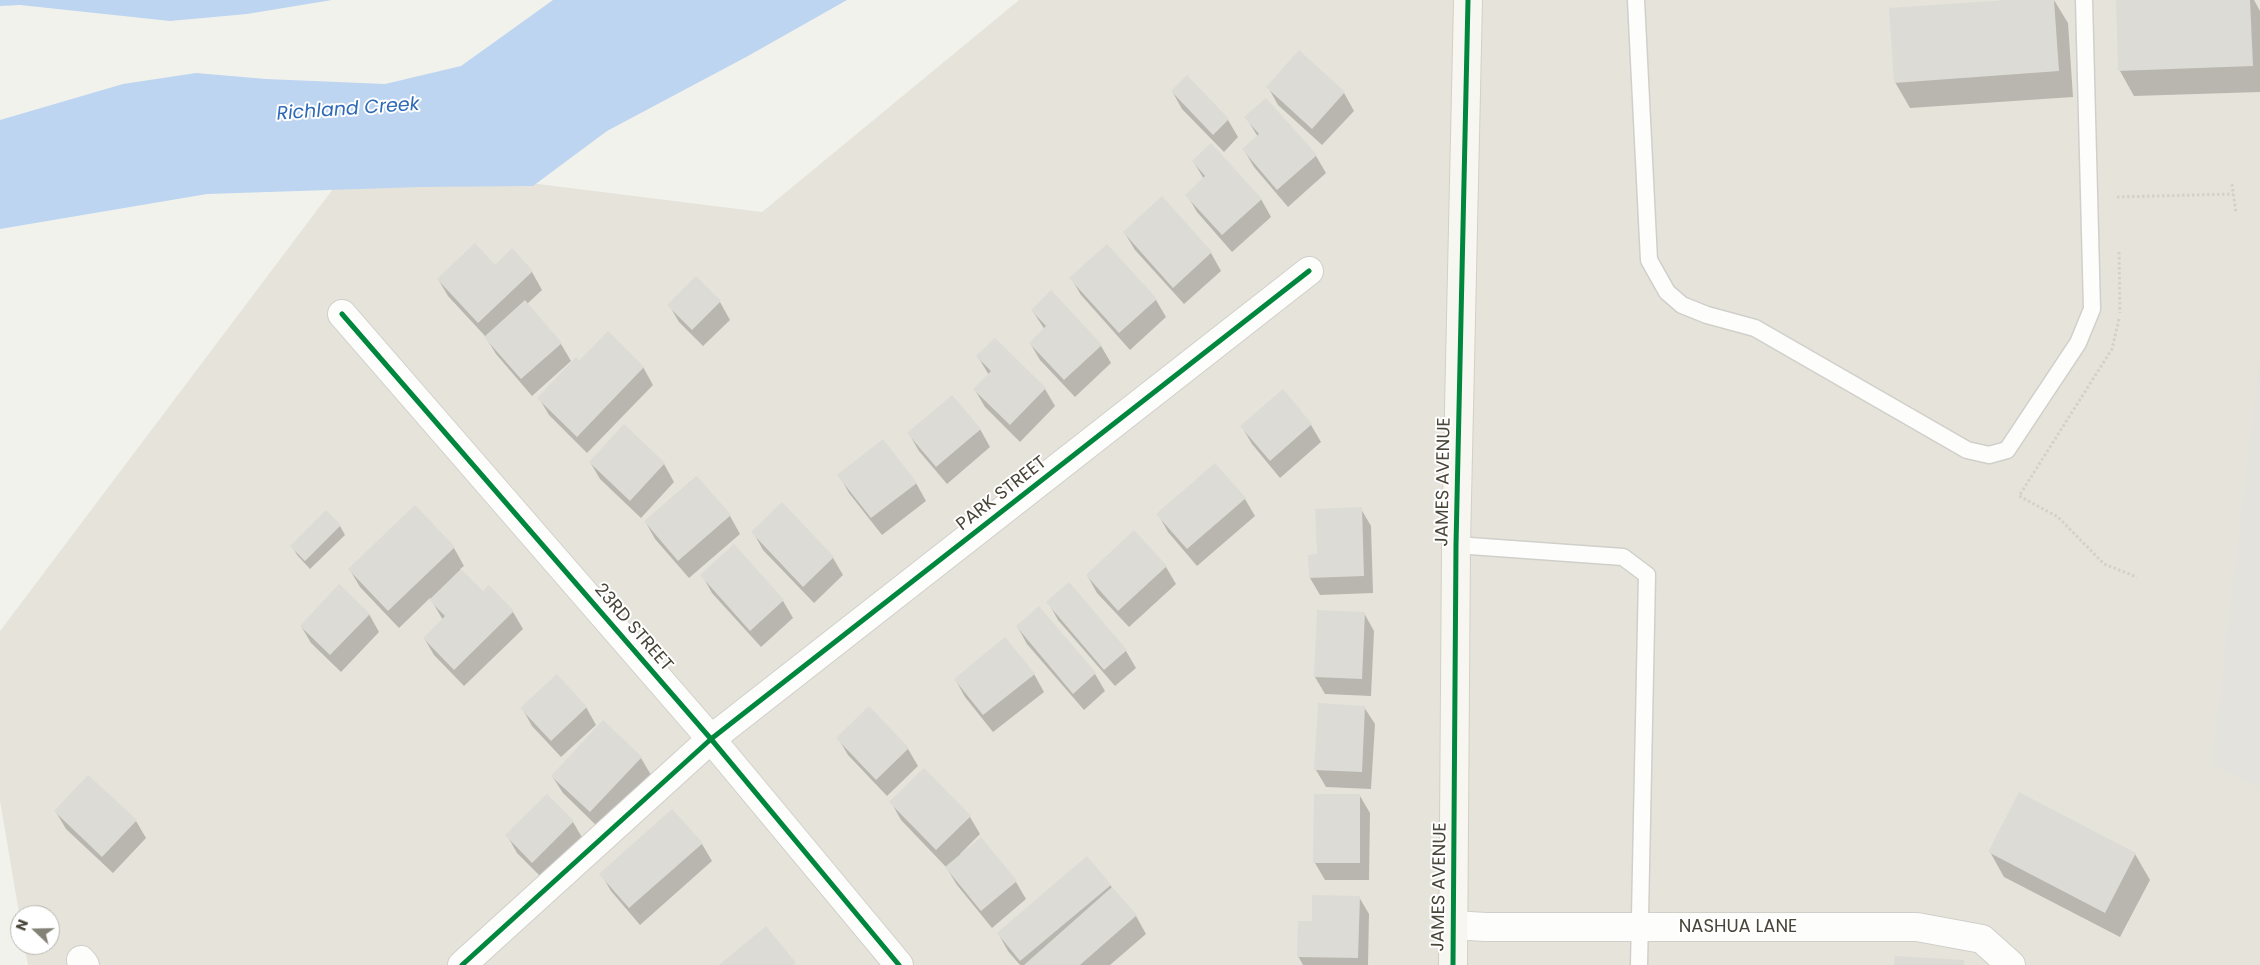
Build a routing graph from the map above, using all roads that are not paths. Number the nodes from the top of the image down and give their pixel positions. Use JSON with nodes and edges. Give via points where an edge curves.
{"nodes":[{"id":1,"x":1468,"y":0,"type":"edge"},
{"id":2,"x":1636,"y":0,"type":"edge"},
{"id":3,"x":2084,"y":0,"type":"edge"},
{"id":4,"x":1309,"y":271,"type":"dead end"},
{"id":5,"x":342,"y":314,"type":"dead end"},
{"id":6,"x":1456,"y":544,"type":"junction"},
{"id":7,"x":711,"y":739,"type":"junction"},
{"id":8,"x":1454,"y":925,"type":"junction"},
{"id":9,"x":1640,"y":927,"type":"junction"},
{"id":10,"x":462,"y":965,"type":"edge"},
{"id":11,"x":899,"y":965,"type":"edge"},
{"id":12,"x":1452,"y":965,"type":"edge"},
{"id":13,"x":1640,"y":965,"type":"edge"},
{"id":14,"x":2011,"y":965,"type":"edge"}],
"edges":[{"from":1,"to":6,"type":"street","name":"JAMES AVENUE"},
{"from":2,"to":3,"type":"lane","via":[[1649,260],[1667,292],[1682,305],[1755,328],[1967,450],[1989,455],[2007,450],[2078,342],[2092,309]]},
{"from":4,"to":7,"type":"street","name":"PARK STREET"},
{"from":5,"to":7,"type":"street","name":"23RD STREET"},
{"from":6,"to":8,"type":"street","name":"JAMES AVENUE"},
{"from":6,"to":9,"type":"lane","via":[[1623,557],[1648,575]]},
{"from":7,"to":10,"type":"street","name":"PARK STREET"},
{"from":7,"to":11,"type":"street","name":"23RD STREET"},
{"from":8,"to":9,"type":"street","name":"NASHUA LANE"},
{"from":8,"to":12,"type":"street","name":"JAMES AVENUE"},
{"from":9,"to":13,"type":"lane"},
{"from":9,"to":14,"type":"street","name":"NASHUA LANE","via":[[1917,927],[1982,939]]}]}
